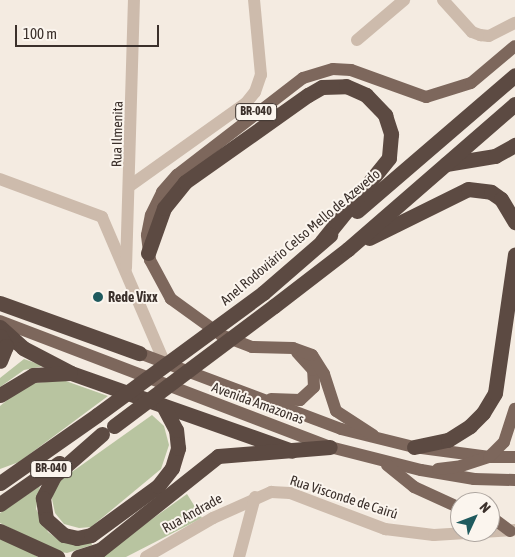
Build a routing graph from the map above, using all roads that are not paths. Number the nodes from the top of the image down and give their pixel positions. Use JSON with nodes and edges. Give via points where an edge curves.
{"nodes":[{"id":1,"x":134,"y":0,"type":"edge"},
{"id":2,"x":254,"y":0,"type":"edge"},
{"id":3,"x":404,"y":0,"type":"edge"},
{"id":4,"x":443,"y":0,"type":"edge"},
{"id":5,"x":515,"y":23,"type":"edge"},
{"id":6,"x":357,"y":40,"type":"dead end"},
{"id":7,"x":515,"y":46,"type":"edge"},
{"id":8,"x":515,"y":75,"type":"edge"},
{"id":9,"x":515,"y":104,"type":"edge"},
{"id":10,"x":515,"y":145,"type":"edge"},
{"id":11,"x":445,"y":164,"type":"junction"},
{"id":12,"x":0,"y":179,"type":"edge"},
{"id":13,"x":131,"y":185,"type":"junction"},
{"id":14,"x":515,"y":222,"type":"edge"},
{"id":15,"x":322,"y":241,"type":"junction"},
{"id":16,"x":348,"y":249,"type":"junction"},
{"id":17,"x":148,"y":253,"type":"junction"},
{"id":18,"x":515,"y":254,"type":"edge"},
{"id":19,"x":126,"y":268,"type":"junction"},
{"id":20,"x":0,"y":304,"type":"edge"},
{"id":21,"x":0,"y":321,"type":"edge"},
{"id":22,"x":0,"y":326,"type":"edge"},
{"id":23,"x":153,"y":333,"type":"junction"},
{"id":24,"x":0,"y":336,"type":"edge"},
{"id":25,"x":294,"y":348,"type":"junction"},
{"id":26,"x":139,"y":352,"type":"junction"},
{"id":27,"x":0,"y":361,"type":"edge"},
{"id":28,"x":164,"y":362,"type":"junction"},
{"id":29,"x":71,"y":373,"type":"junction"},
{"id":30,"x":0,"y":395,"type":"edge"},
{"id":31,"x":253,"y":397,"type":"junction"},
{"id":32,"x":163,"y":406,"type":"junction"},
{"id":33,"x":515,"y":409,"type":"edge"},
{"id":34,"x":108,"y":430,"type":"junction"},
{"id":35,"x":373,"y":435,"type":"junction"},
{"id":36,"x":330,"y":447,"type":"junction"},
{"id":37,"x":414,"y":448,"type":"junction"},
{"id":38,"x":292,"y":451,"type":"junction"},
{"id":39,"x":515,"y":457,"type":"edge"},
{"id":40,"x":489,"y":458,"type":"junction"},
{"id":41,"x":385,"y":463,"type":"junction"},
{"id":42,"x":23,"y":469,"type":"junction"},
{"id":43,"x":421,"y":470,"type":"junction"},
{"id":44,"x":0,"y":476,"type":"edge"},
{"id":45,"x":515,"y":480,"type":"edge"},
{"id":46,"x":0,"y":483,"type":"edge"},
{"id":47,"x":255,"y":497,"type":"junction"},
{"id":48,"x":0,"y":504,"type":"edge"},
{"id":49,"x":450,"y":504,"type":"edge"},
{"id":50,"x":500,"y":523,"type":"edge"},
{"id":51,"x":0,"y":531,"type":"edge"},
{"id":52,"x":513,"y":533,"type":"edge"},
{"id":53,"x":57,"y":557,"type":"edge"},
{"id":54,"x":78,"y":557,"type":"edge"},
{"id":55,"x":146,"y":557,"type":"edge"},
{"id":56,"x":239,"y":557,"type":"edge"}],
"edges":[{"from":1,"to":13,"type":"street","name":"Rua Ilmenita"},
{"from":2,"to":13,"type":"street","via":[[261,75],[255,92],[246,103]]},
{"from":3,"to":6,"type":"street"},
{"from":4,"to":5,"type":"street","via":[[472,32],[480,35],[489,36]]},
{"from":7,"to":17,"type":"main road","number":"BR-040","via":[[471,83],[426,96],[351,70],[320,71],[294,82],[169,183],[151,216]]},
{"from":8,"to":15,"type":"highway","name":"Anel Rodoviário Celso Mello de Azevedo","number":"BR-040"},
{"from":9,"to":11,"type":"highway","number":"BR-040"},
{"from":10,"to":11,"type":"highway","via":[[495,156]]},
{"from":11,"to":16,"type":"highway","number":"BR-040"},
{"from":12,"to":19,"type":"street","via":[[102,217]]},
{"from":13,"to":19,"type":"street","name":"Rua Ilmenita"},
{"from":14,"to":16,"type":"highway","via":[[501,200],[491,192],[468,189]]},
{"from":15,"to":17,"type":"highway","via":[[389,158],[391,134],[384,115],[366,95],[346,86],[322,87],[308,94],[185,182],[168,202]]},
{"from":15,"to":42,"type":"highway","name":"Anel Rodoviário Celso Mello de Azevedo","number":"BR-040","bridge":true,"via":[[263,292]]},
{"from":16,"to":34,"type":"highway","number":"BR-040","bridge":true},
{"from":17,"to":25,"type":"main road","number":"BR-040","via":[[171,300],[199,322],[252,347]]},
{"from":18,"to":37,"type":"highway","via":[[495,393],[483,413],[470,426],[448,440]]},
{"from":19,"to":23,"type":"street"},
{"from":20,"to":26,"type":"highway","name":"Avenida Amazonas"},
{"from":21,"to":36,"type":"main road","name":"Avenida Amazonas","via":[[157,384]]},
{"from":22,"to":29,"type":"highway","via":[[23,348]]},
{"from":23,"to":26,"type":"street","via":[[147,350]]},
{"from":23,"to":28,"type":"street"},
{"from":24,"to":27,"type":"highway","via":[[6,346]]},
{"from":25,"to":31,"type":"main road","via":[[313,370],[314,387],[300,400]]},
{"from":25,"to":35,"type":"main road","number":"BR-040","via":[[306,351],[318,360],[336,411]]},
{"from":26,"to":28,"type":"main road","name":"Avenida Amazonas"},
{"from":28,"to":31,"type":"main road","name":"Avenida Amazonas"},
{"from":29,"to":30,"type":"highway","via":[[33,375]]},
{"from":29,"to":32,"type":"highway"},
{"from":31,"to":35,"type":"main road","name":"Avenida Amazonas","via":[[341,429]]},
{"from":32,"to":34,"type":"highway","via":[[176,430],[178,448],[172,468],[158,486],[91,535],[77,538],[64,535],[46,519],[42,498],[54,476]]},
{"from":32,"to":38,"type":"highway"},
{"from":33,"to":40,"type":"main road","via":[[504,442]]},
{"from":34,"to":48,"type":"highway","number":"BR-040"},
{"from":35,"to":37,"type":"main road","name":"Avenida Amazonas"},
{"from":36,"to":38,"type":"highway"},
{"from":36,"to":41,"type":"main road","name":"Avenida Amazonas"},
{"from":37,"to":40,"type":"main road","name":"Avenida Amazonas"},
{"from":38,"to":54,"type":"highway","via":[[218,456],[100,550]]},
{"from":39,"to":40,"type":"main road","name":"Avenida Amazonas"},
{"from":40,"to":43,"type":"main road","via":[[461,466]]},
{"from":41,"to":43,"type":"main road","name":"Avenida Amazonas"},
{"from":41,"to":49,"type":"main road","via":[[414,488]]},
{"from":42,"to":44,"type":"highway"},
{"from":42,"to":46,"type":"highway","name":"Anel Rodoviário Celso Mello de Azevedo","number":"BR-040"},
{"from":43,"to":45,"type":"main road","name":"Avenida Amazonas","via":[[474,479]]},
{"from":47,"to":52,"type":"street","name":"Rua Visconde de Cairú","via":[[271,492],[290,493],[385,529],[434,535]]},
{"from":47,"to":55,"type":"street","name":"Rua Andrade"},
{"from":47,"to":56,"type":"street"},
{"from":50,"to":52,"type":"main road"},
{"from":51,"to":53,"type":"highway"}]}
